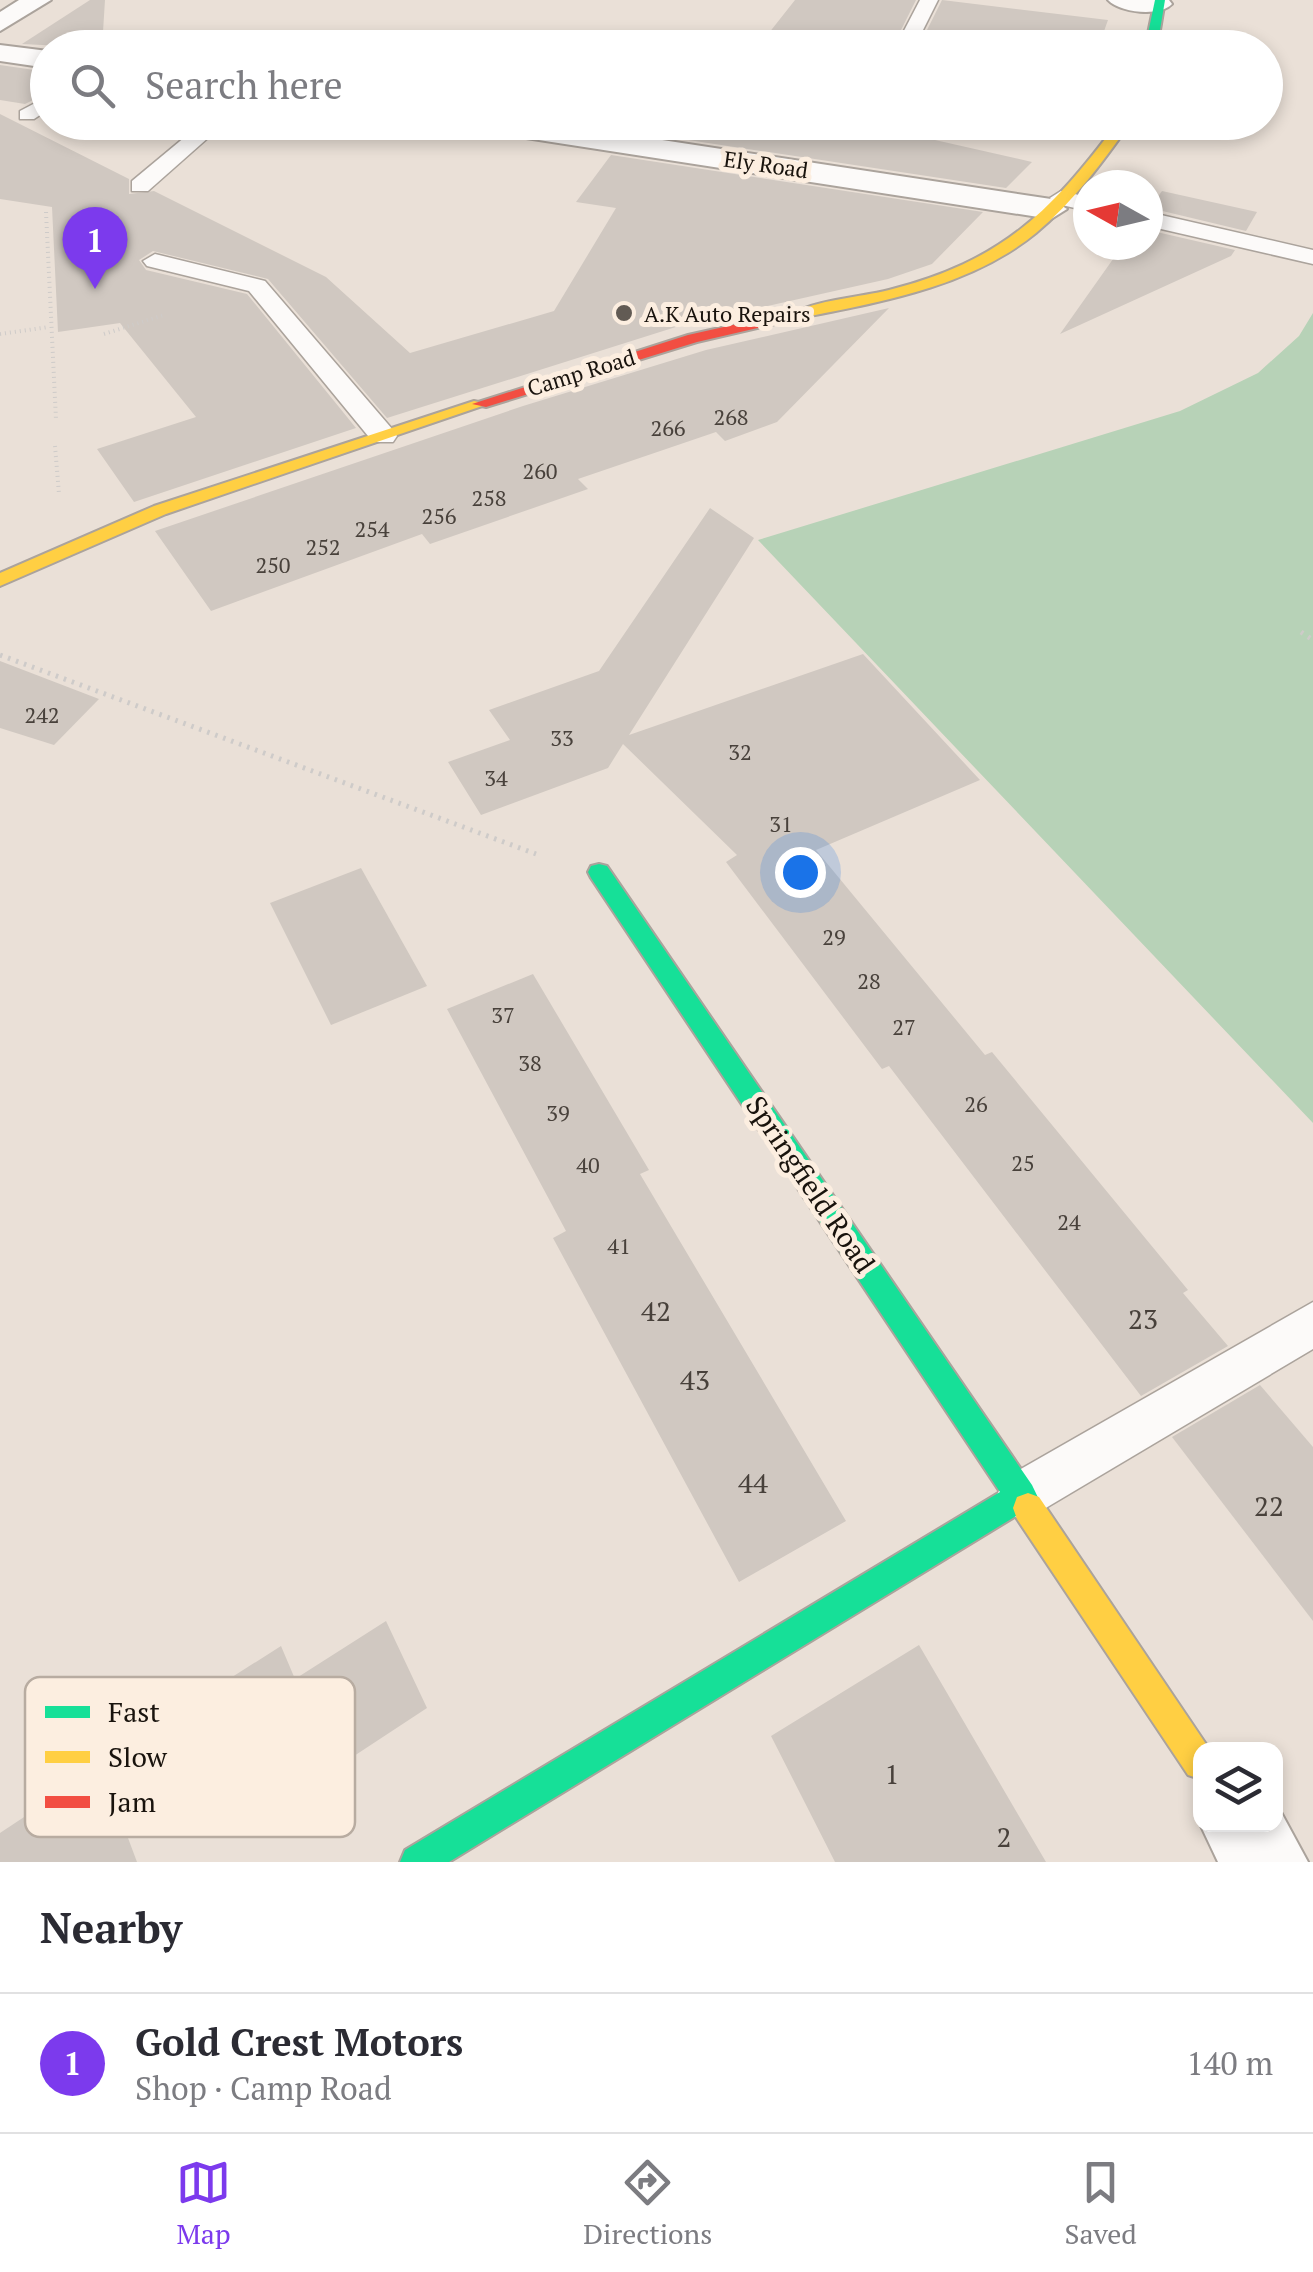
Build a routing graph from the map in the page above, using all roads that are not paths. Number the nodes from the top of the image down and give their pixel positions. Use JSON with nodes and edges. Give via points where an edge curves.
{"nodes":[{"id":1,"x":38,"y":0,"type":"edge"},
{"id":2,"x":928,"y":0,"type":"edge"},
{"id":3,"x":1121,"y":0,"type":"edge"},
{"id":4,"x":1159,"y":2,"type":"edge"},
{"id":5,"x":0,"y":23,"type":"edge"},
{"id":6,"x":913,"y":30,"type":"edge"},
{"id":7,"x":1155,"y":30,"type":"edge"},
{"id":8,"x":0,"y":53,"type":"edge"},
{"id":9,"x":30,"y":57,"type":"edge"},
{"id":10,"x":195,"y":140,"type":"edge"},
{"id":11,"x":609,"y":140,"type":"edge"},
{"id":12,"x":1110,"y":140,"type":"edge"},
{"id":13,"x":140,"y":186,"type":"dead end"},
{"id":14,"x":1056,"y":203,"type":"junction"},
{"id":15,"x":1073,"y":204,"type":"edge"},
{"id":16,"x":1163,"y":222,"type":"edge"},
{"id":17,"x":1313,"y":257,"type":"edge"},
{"id":18,"x":155,"y":261,"type":"dead end"},
{"id":19,"x":383,"y":436,"type":"junction"},
{"id":20,"x":0,"y":580,"type":"edge"},
{"id":21,"x":600,"y":872,"type":"road end"},
{"id":22,"x":1313,"y":1324,"type":"edge"},
{"id":23,"x":1022,"y":1495,"type":"junction"},
{"id":24,"x":1193,"y":1752,"type":"edge"},
{"id":25,"x":1246,"y":1832,"type":"edge"},
{"id":26,"x":417,"y":1862,"type":"edge"},
{"id":27,"x":1266,"y":1862,"type":"edge"}],
"edges":[{"from":1,"to":5,"type":"street"},
{"from":2,"to":6,"type":"lane"},
{"from":3,"to":4,"type":"street"},
{"from":4,"to":7,"type":"street"},
{"from":8,"to":9,"type":"street"},
{"from":10,"to":13,"type":"lane"},
{"from":11,"to":14,"type":"street","name":"Ely Road"},
{"from":12,"to":14,"type":"street","name":"Camp Road"},
{"from":14,"to":15,"type":"lane"},
{"from":14,"to":19,"type":"street","name":"Camp Road","via":[[1015,243],[943,277],[696,337]]},
{"from":16,"to":17,"type":"lane"},
{"from":18,"to":19,"type":"lane","via":[[256,286]]},
{"from":19,"to":20,"type":"street","name":"Camp Road","via":[[145,515],[63,546]]},
{"from":21,"to":23,"type":"street","name":"Springfield Road"},
{"from":22,"to":23,"type":"lane"},
{"from":23,"to":24,"type":"street","name":"Springfield Road"},
{"from":23,"to":26,"type":"street"},
{"from":25,"to":27,"type":"street"}]}
